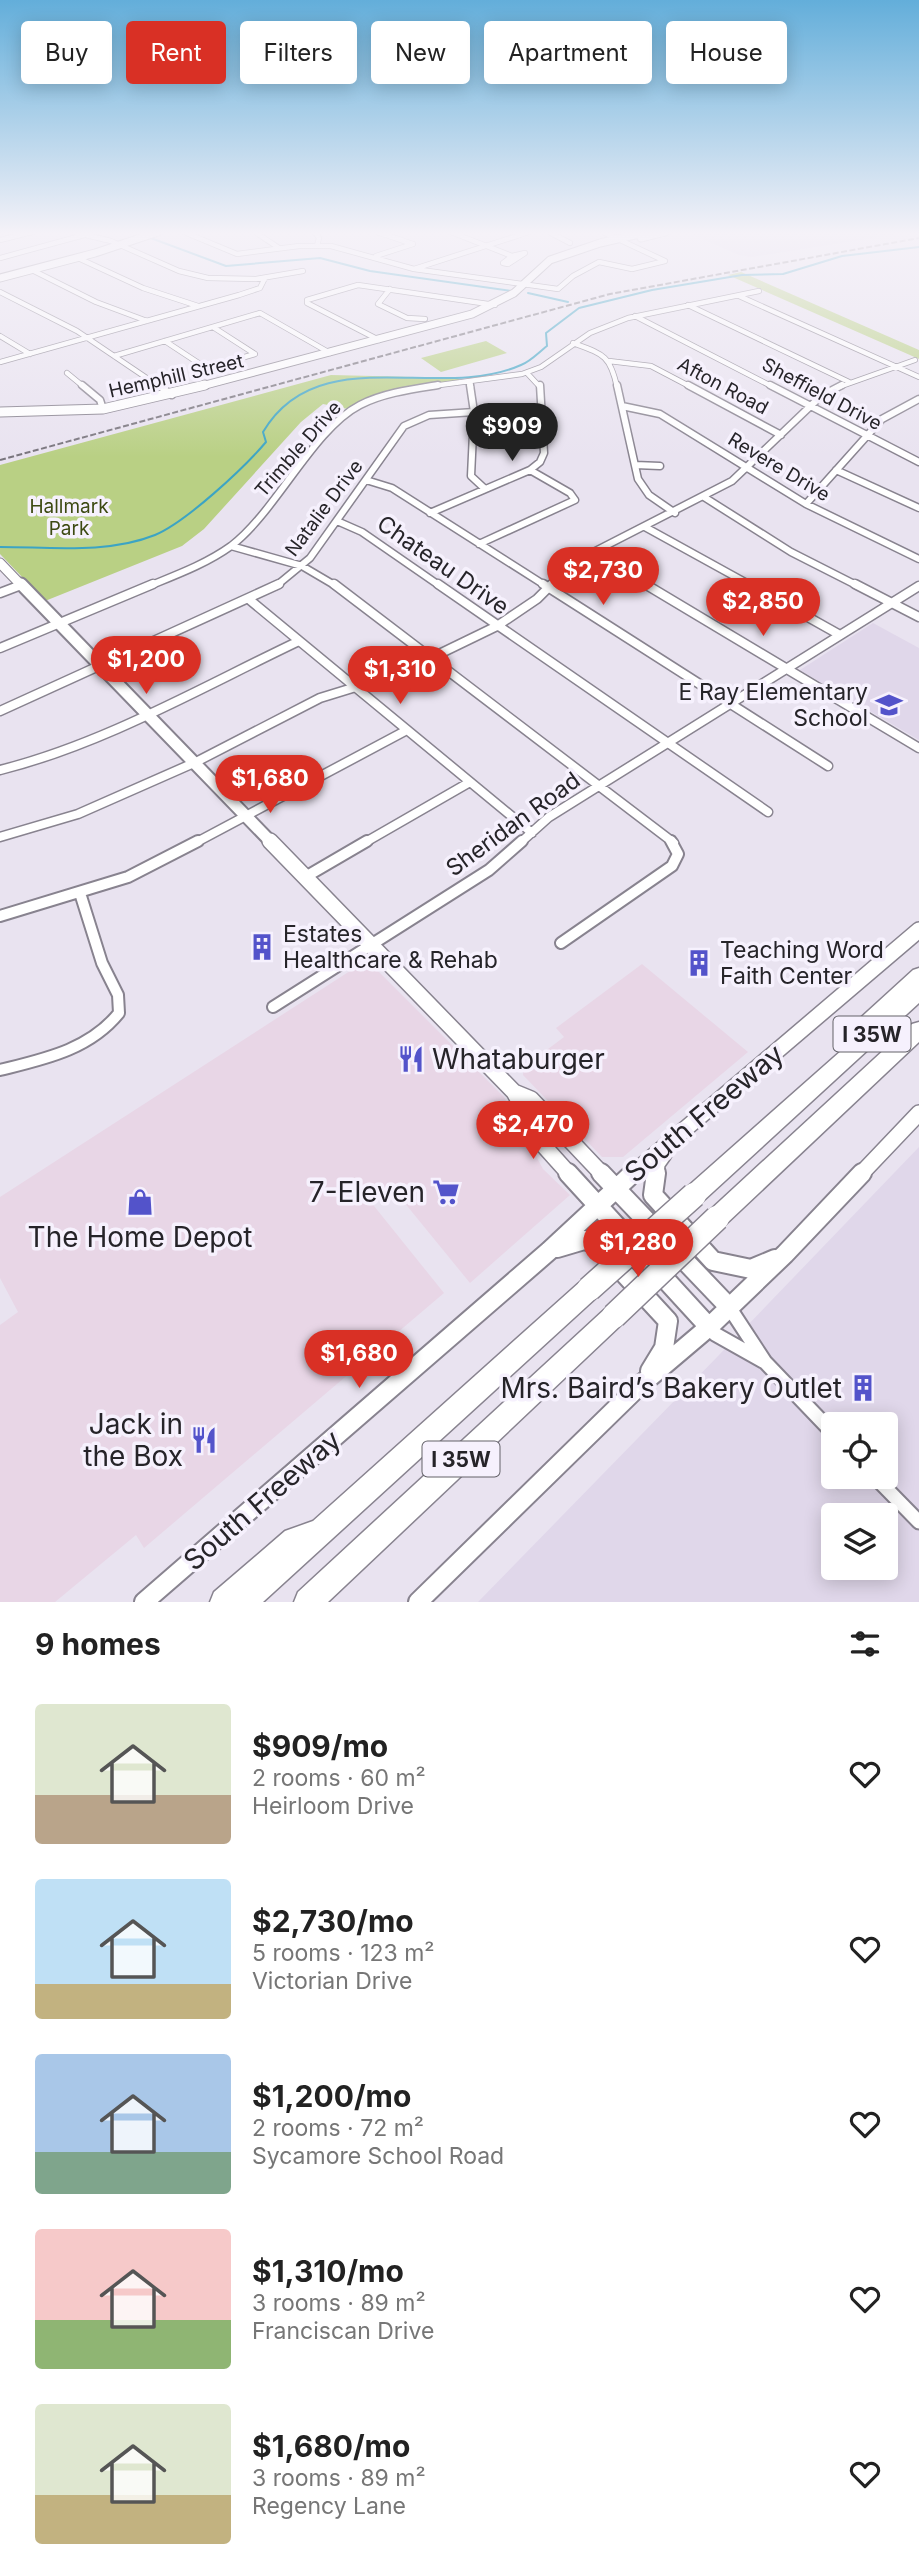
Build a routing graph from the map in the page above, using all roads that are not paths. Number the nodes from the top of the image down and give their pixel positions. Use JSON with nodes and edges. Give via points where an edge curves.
{"nodes":[{"id":1,"x":28,"y":307,"type":"edge"},
{"id":2,"x":109,"y":307,"type":"edge"},
{"id":3,"x":195,"y":307,"type":"edge"},
{"id":4,"x":314,"y":307,"type":"edge"},
{"id":5,"x":384,"y":307,"type":"edge"},
{"id":6,"x":491,"y":307,"type":"edge"},
{"id":7,"x":680,"y":307,"type":"edge"},
{"id":8,"x":692,"y":307,"type":"edge"},
{"id":9,"x":764,"y":307,"type":"edge"},
{"id":10,"x":635,"y":316,"type":"junction"},
{"id":11,"x":425,"y":319,"type":"dead end"},
{"id":12,"x":147,"y":321,"type":"junction"},
{"id":13,"x":213,"y":327,"type":"junction"},
{"id":14,"x":0,"y":336,"type":"edge"},
{"id":15,"x":87,"y":338,"type":"junction"},
{"id":16,"x":379,"y":340,"type":"junction"},
{"id":17,"x":165,"y":341,"type":"junction"},
{"id":18,"x":573,"y":343,"type":"junction"},
{"id":19,"x":330,"y":353,"type":"junction"},
{"id":20,"x":30,"y":354,"type":"junction"},
{"id":21,"x":114,"y":356,"type":"junction"},
{"id":22,"x":915,"y":360,"type":"dead end"},
{"id":23,"x":609,"y":361,"type":"junction"},
{"id":24,"x":0,"y":362,"type":"edge"},
{"id":25,"x":897,"y":366,"type":"junction"},
{"id":26,"x":67,"y":373,"type":"dead end"},
{"id":27,"x":527,"y":373,"type":"junction"},
{"id":28,"x":919,"y":376,"type":"edge"},
{"id":29,"x":470,"y":382,"type":"junction"},
{"id":30,"x":849,"y":382,"type":"junction"},
{"id":31,"x":172,"y":395,"type":"junction"},
{"id":32,"x":919,"y":400,"type":"edge"},
{"id":33,"x":811,"y":405,"type":"junction"},
{"id":34,"x":622,"y":406,"type":"junction"},
{"id":35,"x":103,"y":409,"type":"junction"},
{"id":36,"x":0,"y":412,"type":"edge"},
{"id":37,"x":474,"y":412,"type":"junction"},
{"id":38,"x":781,"y":435,"type":"junction"},
{"id":39,"x":867,"y":435,"type":"junction"},
{"id":40,"x":919,"y":462,"type":"edge"},
{"id":41,"x":635,"y":465,"type":"junction"},
{"id":42,"x":660,"y":466,"type":"dead end"},
{"id":43,"x":749,"y":467,"type":"junction"},
{"id":44,"x":530,"y":470,"type":"junction"},
{"id":45,"x":836,"y":470,"type":"junction"},
{"id":46,"x":366,"y":480,"type":"junction"},
{"id":47,"x":485,"y":489,"type":"junction"},
{"id":48,"x":704,"y":497,"type":"junction"},
{"id":49,"x":806,"y":504,"type":"junction"},
{"id":50,"x":919,"y":508,"type":"edge"},
{"id":51,"x":430,"y":513,"type":"junction"},
{"id":52,"x":676,"y":513,"type":"junction"},
{"id":53,"x":337,"y":522,"type":"junction"},
{"id":54,"x":645,"y":527,"type":"junction"},
{"id":55,"x":479,"y":544,"type":"junction"},
{"id":56,"x":231,"y":546,"type":"junction"},
{"id":57,"x":592,"y":553,"type":"junction"},
{"id":58,"x":919,"y":559,"type":"edge"},
{"id":59,"x":0,"y":563,"type":"edge"},
{"id":60,"x":302,"y":566,"type":"junction"},
{"id":61,"x":21,"y":585,"type":"junction"},
{"id":62,"x":919,"y":586,"type":"edge"},
{"id":63,"x":548,"y":588,"type":"junction"},
{"id":64,"x":0,"y":593,"type":"edge"},
{"id":65,"x":251,"y":601,"type":"junction"},
{"id":66,"x":891,"y":603,"type":"junction"},
{"id":67,"x":919,"y":617,"type":"edge"},
{"id":68,"x":60,"y":625,"type":"junction"},
{"id":69,"x":497,"y":625,"type":"junction"},
{"id":70,"x":840,"y":635,"type":"junction"},
{"id":71,"x":299,"y":641,"type":"junction"},
{"id":72,"x":0,"y":648,"type":"edge"},
{"id":73,"x":431,"y":658,"type":"junction"},
{"id":74,"x":101,"y":666,"type":"junction"},
{"id":75,"x":786,"y":668,"type":"junction"},
{"id":76,"x":357,"y":689,"type":"junction"},
{"id":77,"x":729,"y":704,"type":"junction"},
{"id":78,"x":0,"y":711,"type":"edge"},
{"id":79,"x":147,"y":712,"type":"junction"},
{"id":80,"x":407,"y":730,"type":"junction"},
{"id":81,"x":667,"y":743,"type":"junction"},
{"id":82,"x":919,"y":748,"type":"edge"},
{"id":83,"x":195,"y":762,"type":"junction"},
{"id":84,"x":828,"y":766,"type":"dead end"},
{"id":85,"x":0,"y":770,"type":"edge"},
{"id":86,"x":470,"y":782,"type":"junction"},
{"id":87,"x":600,"y":785,"type":"junction"},
{"id":88,"x":768,"y":812,"type":"dead end"},
{"id":89,"x":248,"y":816,"type":"junction"},
{"id":90,"x":531,"y":833,"type":"junction"},
{"id":91,"x":0,"y":836,"type":"edge"},
{"id":92,"x":307,"y":876,"type":"junction"},
{"id":93,"x":80,"y":893,"type":"junction"},
{"id":94,"x":0,"y":916,"type":"edge"},
{"id":95,"x":919,"y":930,"type":"edge"},
{"id":96,"x":371,"y":943,"type":"junction"},
{"id":97,"x":561,"y":943,"type":"dead end"},
{"id":98,"x":919,"y":975,"type":"edge"},
{"id":99,"x":919,"y":992,"type":"edge"},
{"id":100,"x":273,"y":1007,"type":"dead end"},
{"id":101,"x":919,"y":1030,"type":"edge"},
{"id":102,"x":0,"y":1070,"type":"edge"},
{"id":103,"x":826,"y":1077,"type":"junction"},
{"id":104,"x":514,"y":1092,"type":"junction"},
{"id":105,"x":919,"y":1113,"type":"edge"},
{"id":106,"x":670,"y":1144,"type":"junction"},
{"id":107,"x":615,"y":1189,"type":"junction"},
{"id":108,"x":596,"y":1204,"type":"junction"},
{"id":109,"x":549,"y":1251,"type":"junction"},
{"id":110,"x":785,"y":1254,"type":"junction"},
{"id":111,"x":729,"y":1307,"type":"junction"},
{"id":112,"x":709,"y":1327,"type":"junction"},
{"id":113,"x":765,"y":1362,"type":"junction"},
{"id":114,"x":637,"y":1388,"type":"junction"},
{"id":115,"x":821,"y":1420,"type":"edge"},
{"id":116,"x":887,"y":1489,"type":"edge"},
{"id":117,"x":919,"y":1522,"type":"edge"},
{"id":118,"x":323,"y":1528,"type":"junction"},
{"id":119,"x":144,"y":1602,"type":"edge"},
{"id":120,"x":224,"y":1602,"type":"edge"},
{"id":121,"x":243,"y":1602,"type":"edge"},
{"id":122,"x":308,"y":1602,"type":"edge"},
{"id":123,"x":418,"y":1602,"type":"edge"}],
"edges":[{"from":1,"to":15,"type":"street"},
{"from":2,"to":12,"type":"street"},
{"from":3,"to":12,"type":"street"},
{"from":4,"to":16,"type":"street"},
{"from":5,"to":11,"type":"street"},
{"from":6,"to":16,"type":"main road","name":"Hemphill Street"},
{"from":7,"to":10,"type":"street","name":"Trimble Drive"},
{"from":8,"to":30,"type":"street"},
{"from":9,"to":25,"type":"street"},
{"from":10,"to":18,"type":"street","name":"Trimble Drive"},
{"from":10,"to":33,"type":"street","name":"Sheffield Drive"},
{"from":12,"to":15,"type":"street"},
{"from":13,"to":17,"type":"street"},
{"from":13,"to":17,"type":"street","via":[[256,354],[202,366]]},
{"from":13,"to":19,"type":"street","via":[[260,313]]},
{"from":14,"to":20,"type":"street"},
{"from":15,"to":20,"type":"street"},
{"from":15,"to":21,"type":"street"},
{"from":16,"to":19,"type":"main road","name":"Hemphill Street"},
{"from":17,"to":21,"type":"street"},
{"from":18,"to":23,"type":"street"},
{"from":18,"to":27,"type":"street","name":"Trimble Drive"},
{"from":19,"to":31,"type":"street","name":"Hemphill Street"},
{"from":20,"to":24,"type":"street"},
{"from":21,"to":31,"type":"street"},
{"from":22,"to":25,"type":"street"},
{"from":23,"to":34,"type":"street"},
{"from":23,"to":38,"type":"street","name":"Afton Road","via":[[651,366]]},
{"from":25,"to":28,"type":"street"},
{"from":25,"to":30,"type":"street"},
{"from":26,"to":35,"type":"street","via":[[100,400]]},
{"from":27,"to":29,"type":"street","name":"Trimble Drive"},
{"from":27,"to":44,"type":"street","via":[[541,387],[544,453]]},
{"from":29,"to":37,"type":"street"},
{"from":29,"to":56,"type":"street","name":"Trimble Drive","via":[[394,393],[348,412]]},
{"from":30,"to":33,"type":"street"},
{"from":31,"to":35,"type":"street","name":"Hemphill Street"},
{"from":32,"to":39,"type":"street","via":[[889,413]]},
{"from":33,"to":38,"type":"street"},
{"from":33,"to":39,"type":"street","name":"Sheffield Drive"},
{"from":34,"to":41,"type":"street"},
{"from":34,"to":43,"type":"street","name":"Revere Drive","via":[[660,414]]},
{"from":35,"to":36,"type":"street","name":"Hemphill Street"},
{"from":37,"to":46,"type":"street","name":"Natalie Drive","via":[[442,413],[408,423]]},
{"from":37,"to":47,"type":"street","via":[[471,476]]},
{"from":38,"to":43,"type":"street"},
{"from":39,"to":40,"type":"street","name":"Sheffield Drive"},
{"from":39,"to":45,"type":"street"},
{"from":41,"to":42,"type":"street"},
{"from":41,"to":52,"type":"street","via":[[644,490]]},
{"from":43,"to":48,"type":"street"},
{"from":43,"to":49,"type":"street","name":"Revere Drive"},
{"from":44,"to":47,"type":"street"},
{"from":44,"to":55,"type":"street","via":[[575,500]]},
{"from":45,"to":49,"type":"street"},
{"from":45,"to":50,"type":"street"},
{"from":46,"to":51,"type":"street","via":[[392,488]]},
{"from":46,"to":53,"type":"street","name":"Natalie Drive"},
{"from":47,"to":51,"type":"street"},
{"from":48,"to":52,"type":"street"},
{"from":48,"to":66,"type":"street","via":[[780,547]]},
{"from":49,"to":58,"type":"street","name":"Revere Drive"},
{"from":51,"to":55,"type":"street"},
{"from":52,"to":54,"type":"street"},
{"from":53,"to":60,"type":"street","name":"Natalie Drive"},
{"from":53,"to":69,"type":"street","name":"Chateau Drive","via":[[362,532]]},
{"from":54,"to":57,"type":"street"},
{"from":54,"to":70,"type":"street"},
{"from":55,"to":63,"type":"street"},
{"from":56,"to":60,"type":"street"},
{"from":56,"to":68,"type":"street","name":"Trimble Drive","via":[[197,566]]},
{"from":57,"to":63,"type":"street","via":[[570,565]]},
{"from":57,"to":75,"type":"street"},
{"from":59,"to":61,"type":"main road"},
{"from":60,"to":65,"type":"street","name":"Natalie Drive"},
{"from":60,"to":73,"type":"street","via":[[324,577]]},
{"from":61,"to":64,"type":"street"},
{"from":61,"to":68,"type":"main road"},
{"from":62,"to":66,"type":"street","name":"Sheridan Road"},
{"from":63,"to":69,"type":"street"},
{"from":63,"to":77,"type":"street"},
{"from":65,"to":71,"type":"street"},
{"from":65,"to":74,"type":"street","name":"Natalie Drive"},
{"from":66,"to":67,"type":"street"},
{"from":66,"to":70,"type":"street","name":"Sheridan Road"},
{"from":68,"to":72,"type":"street","name":"Trimble Drive"},
{"from":68,"to":74,"type":"main road"},
{"from":69,"to":73,"type":"street"},
{"from":69,"to":81,"type":"street","name":"Chateau Drive"},
{"from":70,"to":75,"type":"street","name":"Sheridan Road"},
{"from":71,"to":76,"type":"street"},
{"from":71,"to":79,"type":"street"},
{"from":73,"to":76,"type":"street"},
{"from":73,"to":87,"type":"street"},
{"from":74,"to":78,"type":"street","name":"Natalie Drive"},
{"from":74,"to":79,"type":"main road"},
{"from":75,"to":77,"type":"street","name":"Sheridan Road"},
{"from":75,"to":82,"type":"street"},
{"from":76,"to":80,"type":"street"},
{"from":76,"to":83,"type":"street","via":[[320,698]]},
{"from":77,"to":81,"type":"street","name":"Sheridan Road"},
{"from":77,"to":84,"type":"street"},
{"from":79,"to":83,"type":"main road"},
{"from":79,"to":85,"type":"street","via":[[85,742]]},
{"from":80,"to":86,"type":"street"},
{"from":80,"to":89,"type":"street"},
{"from":81,"to":87,"type":"street","name":"Sheridan Road"},
{"from":81,"to":88,"type":"street","name":"Chateau Drive"},
{"from":83,"to":89,"type":"main road"},
{"from":83,"to":91,"type":"street","via":[[78,814]]},
{"from":86,"to":90,"type":"street"},
{"from":86,"to":92,"type":"street"},
{"from":87,"to":90,"type":"street","name":"Sheridan Road"},
{"from":87,"to":97,"type":"street","via":[[675,844],[677,859]]},
{"from":89,"to":92,"type":"main road"},
{"from":89,"to":93,"type":"street","via":[[128,877]]},
{"from":90,"to":96,"type":"street","name":"Sheridan Road","via":[[489,870]]},
{"from":92,"to":96,"type":"main road"},
{"from":93,"to":94,"type":"street"},
{"from":93,"to":102,"type":"street","via":[[102,963],[118,995],[119,1013],[105,1030],[82,1044]]},
{"from":95,"to":106,"type":"main road","name":"South Freeway"},
{"from":96,"to":100,"type":"street","name":"Sheridan Road"},
{"from":96,"to":104,"type":"main road"},
{"from":98,"to":103,"type":"highway","via":[[825,1063]]},
{"from":99,"to":103,"type":"highway","name":"South Freeway","number":"I 35W"},
{"from":101,"to":122,"type":"highway","number":"I 35W","bridge":true},
{"from":103,"to":118,"type":"highway","name":"South Freeway","number":"I 35W","bridge":true},
{"from":104,"to":107,"type":"street","via":[[531,1099]]},
{"from":104,"to":108,"type":"main road","via":[[544,1146]]},
{"from":105,"to":110,"type":"main road"},
{"from":106,"to":107,"type":"main road","name":"South Freeway"},
{"from":106,"to":110,"type":"main road","via":[[657,1164],[653,1195],[713,1261],[751,1269]]},
{"from":107,"to":108,"type":"main road","name":"South Freeway"},
{"from":107,"to":111,"type":"main road"},
{"from":108,"to":109,"type":"main road","name":"South Freeway"},
{"from":108,"to":112,"type":"main road"},
{"from":109,"to":114,"type":"street","via":[[584,1240],[596,1243],[668,1321],[669,1333],[659,1358]]},
{"from":109,"to":119,"type":"main road","name":"South Freeway"},
{"from":110,"to":111,"type":"main road"},
{"from":111,"to":112,"type":"main road"},
{"from":111,"to":113,"type":"street"},
{"from":112,"to":113,"type":"street"},
{"from":112,"to":114,"type":"main road"},
{"from":113,"to":115,"type":"street"},
{"from":114,"to":123,"type":"main road"},
{"from":116,"to":117,"type":"street"},
{"from":118,"to":120,"type":"highway","via":[[294,1541]]},
{"from":118,"to":121,"type":"highway","name":"South Freeway","number":"I 35W"}]}
